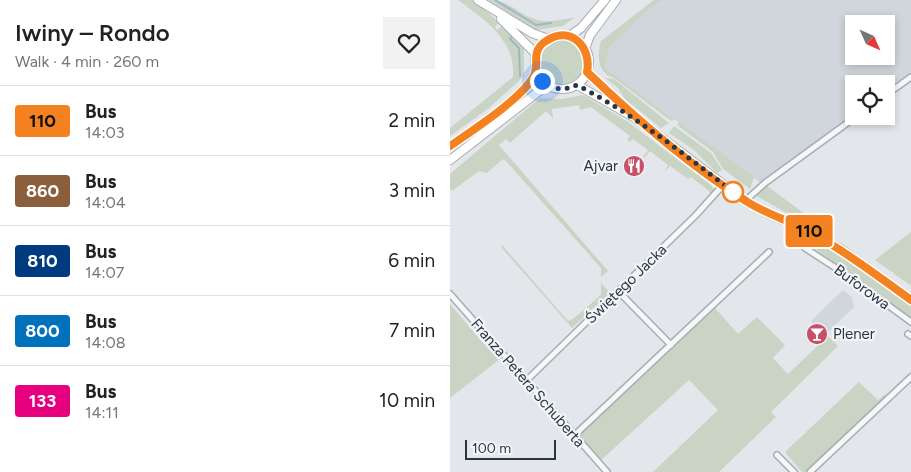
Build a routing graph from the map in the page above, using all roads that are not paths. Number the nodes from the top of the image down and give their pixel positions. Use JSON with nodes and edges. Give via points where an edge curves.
{"nodes":[{"id":1,"x":478,"y":0,"type":"edge"},
{"id":2,"x":605,"y":0,"type":"edge"},
{"id":3,"x":616,"y":0,"type":"edge"},
{"id":4,"x":493,"y":11,"type":"junction"},
{"id":5,"x":569,"y":36,"type":"junction"},
{"id":6,"x":548,"y":39,"type":"junction"},
{"id":7,"x":585,"y":49,"type":"junction"},
{"id":8,"x":536,"y":54,"type":"junction"},
{"id":9,"x":536,"y":72,"type":"junction"},
{"id":10,"x":587,"y":72,"type":"junction"},
{"id":11,"x":911,"y":77,"type":"edge"},
{"id":12,"x":577,"y":85,"type":"junction"},
{"id":13,"x":547,"y":86,"type":"junction"},
{"id":14,"x":895,"y":89,"type":"edge"},
{"id":15,"x":637,"y":119,"type":"junction"},
{"id":16,"x":845,"y":125,"type":"edge"},
{"id":17,"x":450,"y":146,"type":"edge"},
{"id":18,"x":450,"y":160,"type":"edge"},
{"id":19,"x":723,"y":184,"type":"junction"},
{"id":20,"x":745,"y":201,"type":"junction"},
{"id":21,"x":812,"y":232,"type":"junction"},
{"id":22,"x":769,"y":252,"type":"dead end"},
{"id":23,"x":618,"y":291,"type":"junction"},
{"id":24,"x":450,"y":294,"type":"edge"},
{"id":25,"x":911,"y":300,"type":"edge"},
{"id":26,"x":911,"y":322,"type":"edge"},
{"id":27,"x":671,"y":345,"type":"junction"},
{"id":28,"x":911,"y":377,"type":"edge"},
{"id":29,"x":526,"y":381,"type":"junction"},
{"id":30,"x":578,"y":432,"type":"dead end"},
{"id":31,"x":777,"y":455,"type":"dead end"},
{"id":32,"x":607,"y":472,"type":"edge"},
{"id":33,"x":794,"y":472,"type":"edge"},
{"id":34,"x":810,"y":472,"type":"edge"}],
"edges":[{"from":1,"to":4,"type":"main road"},
{"from":2,"to":5,"type":"main road","via":[[581,28]]},
{"from":3,"to":7,"type":"main road","via":[[590,35]]},
{"from":4,"to":6,"type":"main road","via":[[534,35]]},
{"from":4,"to":8,"type":"main road"},
{"from":5,"to":6,"type":"main road"},
{"from":5,"to":7,"type":"main road"},
{"from":6,"to":8,"type":"main road"},
{"from":7,"to":10,"type":"main road","via":[[589,64]]},
{"from":8,"to":9,"type":"main road"},
{"from":9,"to":13,"type":"main road"},
{"from":9,"to":17,"type":"main road","via":[[527,85],[499,110]]},
{"from":10,"to":12,"type":"main road"},
{"from":10,"to":15,"type":"main road","name":"Buforowa"},
{"from":11,"to":14,"type":"street"},
{"from":12,"to":13,"type":"main road","via":[[562,90]]},
{"from":12,"to":15,"type":"main road","name":"Buforowa"},
{"from":13,"to":18,"type":"main road"},
{"from":15,"to":19,"type":"main road","name":"Buforowa"},
{"from":16,"to":20,"type":"street"},
{"from":19,"to":20,"type":"main road","name":"Buforowa"},
{"from":19,"to":23,"type":"street","name":"Świętego Jacka","via":[[709,202]]},
{"from":20,"to":21,"type":"main road","name":"Buforowa"},
{"from":21,"to":25,"type":"main road","name":"Buforowa"},
{"from":21,"to":26,"type":"street","name":"Buforowa","via":[[805,237],[805,248]]},
{"from":22,"to":27,"type":"street"},
{"from":23,"to":27,"type":"street"},
{"from":23,"to":29,"type":"street","name":"Świętego Jacka"},
{"from":24,"to":29,"type":"street","name":"Franza Petera Schuberta"},
{"from":27,"to":30,"type":"street"},
{"from":28,"to":34,"type":"street"},
{"from":29,"to":32,"type":"street","name":"Franza Petera Schuberta"},
{"from":31,"to":33,"type":"street"}]}
